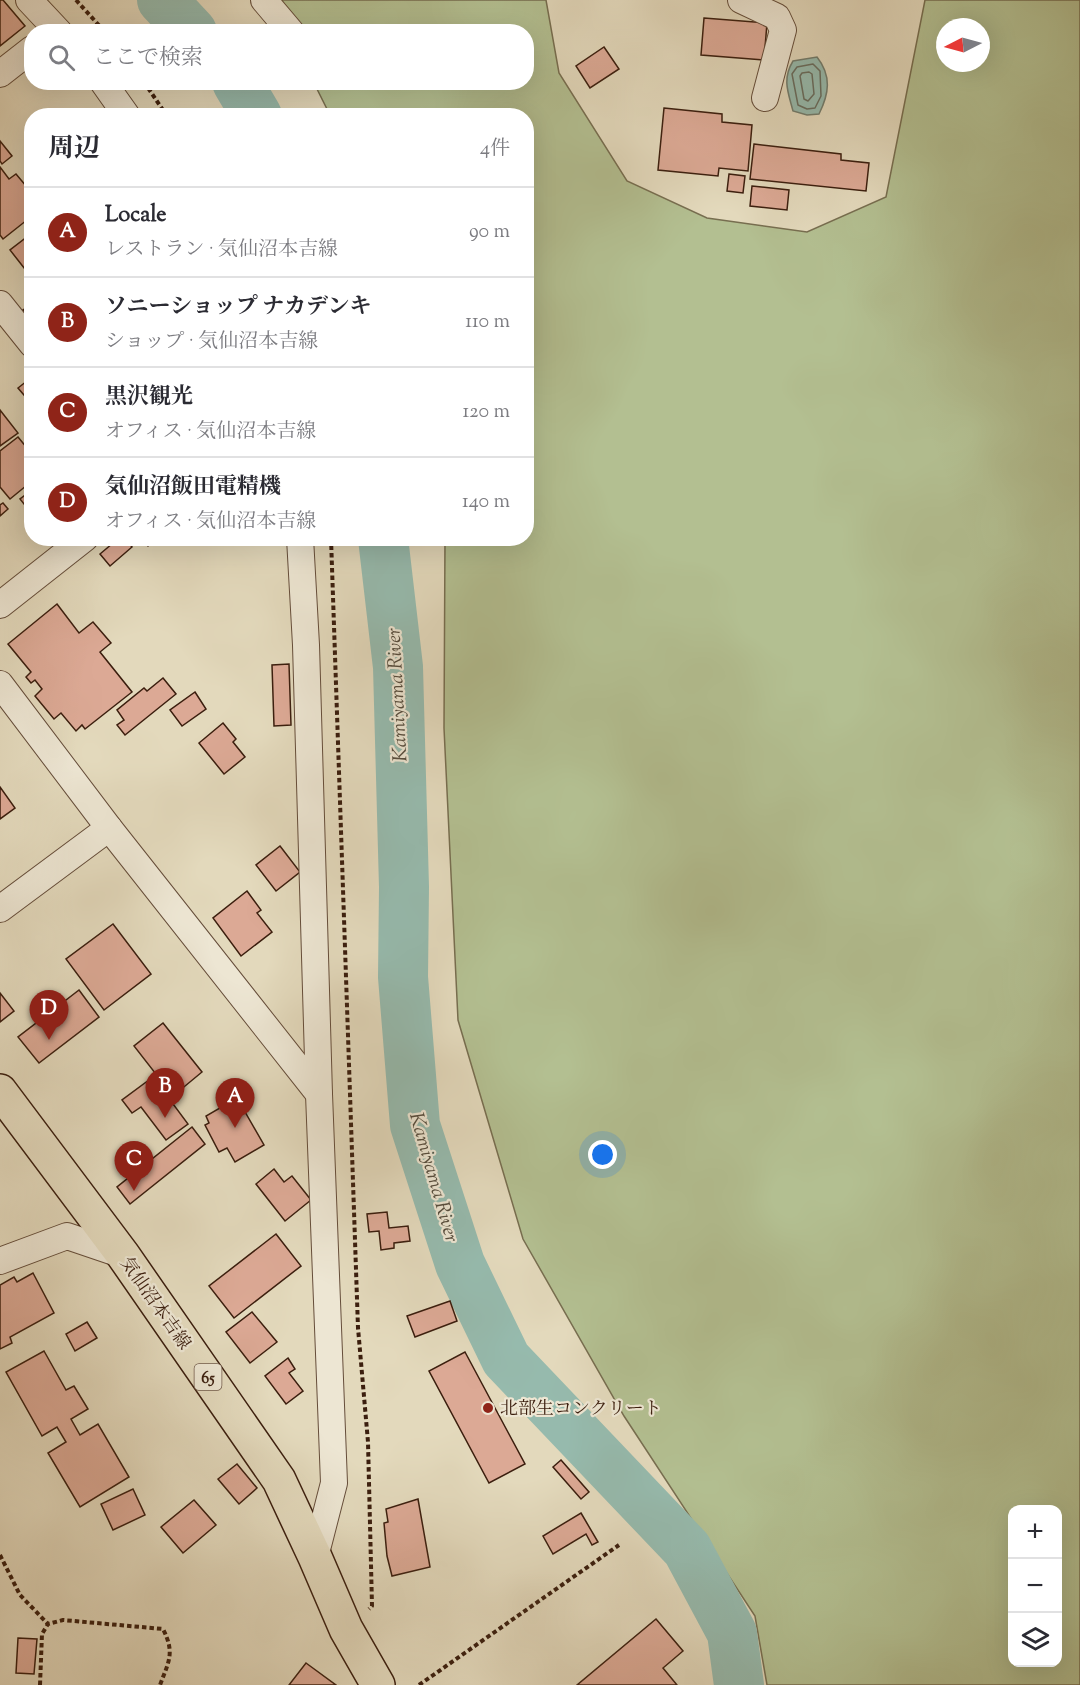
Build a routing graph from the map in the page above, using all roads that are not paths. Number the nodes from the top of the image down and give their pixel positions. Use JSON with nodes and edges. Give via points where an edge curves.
{"nodes":[{"id":1,"x":29,"y":0,"type":"edge"},
{"id":2,"x":264,"y":0,"type":"edge"},
{"id":3,"x":741,"y":0,"type":"edge"},
{"id":4,"x":51,"y":24,"type":"edge"},
{"id":5,"x":284,"y":24,"type":"edge"},
{"id":6,"x":24,"y":55,"type":"edge"},
{"id":7,"x":0,"y":74,"type":"edge"},
{"id":8,"x":109,"y":90,"type":"edge"},
{"id":9,"x":765,"y":98,"type":"dead end"},
{"id":10,"x":121,"y":108,"type":"edge"},
{"id":11,"x":0,"y":304,"type":"edge"},
{"id":12,"x":24,"y":334,"type":"edge"},
{"id":13,"x":75,"y":546,"type":"edge"},
{"id":14,"x":300,"y":546,"type":"edge"},
{"id":15,"x":0,"y":605,"type":"edge"},
{"id":16,"x":0,"y":684,"type":"edge"},
{"id":17,"x":109,"y":828,"type":"junction"},
{"id":18,"x":0,"y":909,"type":"edge"},
{"id":19,"x":0,"y":1091,"type":"edge"},
{"id":20,"x":319,"y":1094,"type":"junction"},
{"id":21,"x":123,"y":1255,"type":"junction"},
{"id":22,"x":0,"y":1261,"type":"edge"},
{"id":23,"x":315,"y":1557,"type":"junction"},
{"id":24,"x":378,"y":1685,"type":"edge"}],
"edges":[{"from":1,"to":4,"type":"street"},
{"from":2,"to":5,"type":"street"},
{"from":3,"to":9,"type":"street","via":[[777,17],[783,30]]},
{"from":6,"to":7,"type":"street"},
{"from":8,"to":10,"type":"street"},
{"from":11,"to":12,"type":"street"},
{"from":13,"to":15,"type":"street"},
{"from":14,"to":20,"type":"street"},
{"from":16,"to":17,"type":"street"},
{"from":17,"to":18,"type":"street"},
{"from":17,"to":20,"type":"street"},
{"from":19,"to":21,"type":"main road","name":"気仙沼本吉線","number":"65"},
{"from":20,"to":23,"type":"street","via":[[334,1483]]},
{"from":21,"to":22,"type":"street","via":[[67,1236]]},
{"from":21,"to":23,"type":"main road","name":"気仙沼本吉線","number":"65","via":[[279,1480]]},
{"from":23,"to":24,"type":"main road","name":"気仙沼本吉線","number":"65","via":[[346,1629]]}]}
